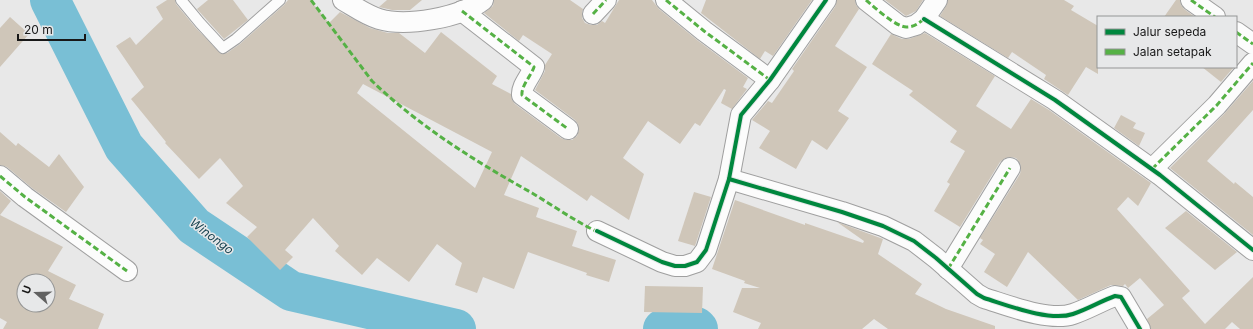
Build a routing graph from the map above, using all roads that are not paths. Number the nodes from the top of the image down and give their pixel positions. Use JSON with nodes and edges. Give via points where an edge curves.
{"nodes":[{"id":1,"x":181,"y":0,"type":"edge"},
{"id":2,"x":280,"y":0,"type":"edge"},
{"id":3,"x":343,"y":0,"type":"edge"},
{"id":4,"x":482,"y":0,"type":"edge"},
{"id":5,"x":666,"y":0,"type":"edge"},
{"id":6,"x":826,"y":0,"type":"edge"},
{"id":7,"x":866,"y":0,"type":"edge"},
{"id":8,"x":937,"y":0,"type":"edge"},
{"id":9,"x":1190,"y":0,"type":"edge"},
{"id":10,"x":462,"y":10,"type":"junction"},
{"id":11,"x":1214,"y":16,"type":"edge"},
{"id":12,"x":924,"y":19,"type":"junction"},
{"id":13,"x":1237,"y":33,"type":"edge"},
{"id":14,"x":1253,"y":44,"type":"edge"},
{"id":15,"x":1253,"y":63,"type":"edge"},
{"id":16,"x":770,"y":80,"type":"junction"},
{"id":17,"x":568,"y":129,"type":"dead end"},
{"id":18,"x":1010,"y":168,"type":"dead end"},
{"id":19,"x":1152,"y":169,"type":"junction"},
{"id":20,"x":0,"y":176,"type":"edge"},
{"id":21,"x":729,"y":179,"type":"junction"},
{"id":22,"x":597,"y":232,"type":"dead end"},
{"id":23,"x":1253,"y":250,"type":"edge"},
{"id":24,"x":948,"y":269,"type":"junction"},
{"id":25,"x":126,"y":271,"type":"dead end"},
{"id":26,"x":1140,"y":329,"type":"edge"}],
"edges":[{"from":1,"to":2,"type":"lane","via":[[223,48]]},
{"from":3,"to":10,"type":"street","via":[[369,15],[396,22],[443,17]]},
{"from":4,"to":10,"type":"street","via":[[475,6]]},
{"from":5,"to":16,"type":"street"},
{"from":6,"to":16,"type":"street"},
{"from":7,"to":12,"type":"street","via":[[898,25],[906,28]]},
{"from":8,"to":12,"type":"street"},
{"from":9,"to":11,"type":"street"},
{"from":10,"to":17,"type":"street","via":[[534,67],[521,91],[522,95]]},
{"from":12,"to":19,"type":"street","via":[[1055,100]]},
{"from":13,"to":14,"type":"street"},
{"from":15,"to":19,"type":"street","via":[[1216,105]]},
{"from":16,"to":21,"type":"street","via":[[741,115]]},
{"from":18,"to":24,"type":"street"},
{"from":19,"to":23,"type":"street"},
{"from":20,"to":25,"type":"street"},
{"from":21,"to":22,"type":"street","via":[[706,250],[694,264],[675,266],[662,262]]},
{"from":21,"to":24,"type":"street","via":[[883,226],[914,241]]},
{"from":24,"to":26,"type":"street","via":[[984,298],[1037,314],[1072,314],[1111,297],[1121,297]]}]}
